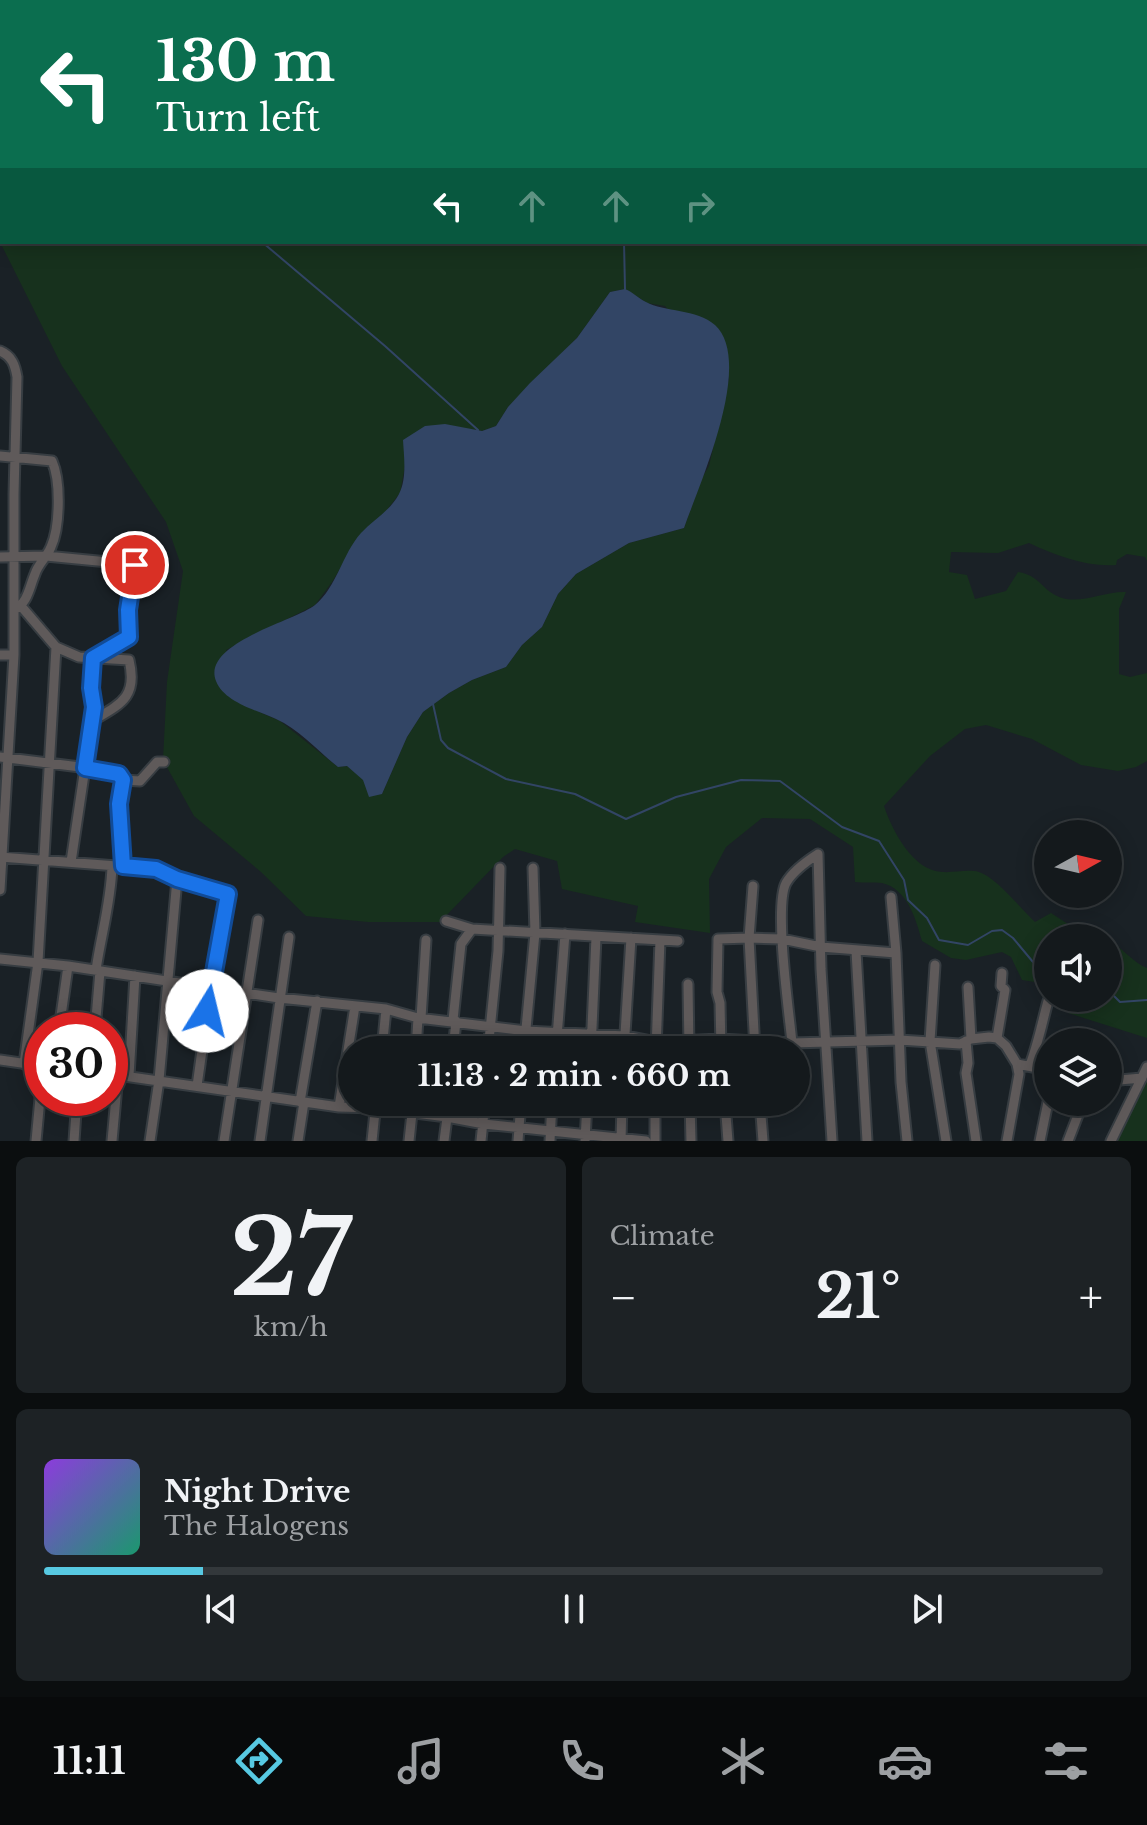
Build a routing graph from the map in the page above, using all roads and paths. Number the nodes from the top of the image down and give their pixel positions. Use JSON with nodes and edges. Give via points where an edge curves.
{"nodes":[{"id":1,"x":0,"y":351,"type":"edge"},
{"id":2,"x":0,"y":456,"type":"edge"},
{"id":3,"x":15,"y":457,"type":"junction"},
{"id":4,"x":46,"y":556,"type":"junction"},
{"id":5,"x":0,"y":557,"type":"edge"},
{"id":6,"x":15,"y":557,"type":"junction"},
{"id":7,"x":135,"y":565,"type":"junction"},
{"id":8,"x":160,"y":567,"type":"dead end"},
{"id":9,"x":17,"y":608,"type":"junction"},
{"id":10,"x":56,"y":647,"type":"junction"},
{"id":11,"x":0,"y":655,"type":"edge"},
{"id":12,"x":14,"y":655,"type":"junction"},
{"id":13,"x":93,"y":658,"type":"junction"},
{"id":14,"x":92,"y":721,"type":"junction"},
{"id":15,"x":3,"y":758,"type":"edge"},
{"id":16,"x":164,"y":762,"type":"dead end"},
{"id":17,"x":51,"y":764,"type":"junction"},
{"id":18,"x":85,"y":768,"type":"junction"},
{"id":19,"x":123,"y":780,"type":"junction"},
{"id":20,"x":1,"y":857,"type":"edge"},
{"id":21,"x":44,"y":859,"type":"junction"},
{"id":22,"x":71,"y":862,"type":"junction"},
{"id":23,"x":112,"y":866,"type":"junction"},
{"id":24,"x":123,"y":866,"type":"junction"},
{"id":25,"x":500,"y":868,"type":"dead end"},
{"id":26,"x":533,"y":868,"type":"dead end"},
{"id":27,"x":177,"y":879,"type":"junction"},
{"id":28,"x":753,"y":886,"type":"dead end"},
{"id":29,"x":0,"y":890,"type":"edge"},
{"id":30,"x":891,"y":897,"type":"dead end"},
{"id":31,"x":258,"y":920,"type":"dead end"},
{"id":32,"x":446,"y":921,"type":"dead end"},
{"id":33,"x":472,"y":929,"type":"junction"},
{"id":34,"x":498,"y":929,"type":"junction"},
{"id":35,"x":535,"y":933,"type":"junction"},
{"id":36,"x":565,"y":934,"type":"junction"},
{"id":37,"x":289,"y":937,"type":"dead end"},
{"id":38,"x":596,"y":937,"type":"junction"},
{"id":39,"x":631,"y":938,"type":"junction"},
{"id":40,"x":749,"y":938,"type":"junction"},
{"id":41,"x":782,"y":939,"type":"junction"},
{"id":42,"x":426,"y":940,"type":"dead end"},
{"id":43,"x":660,"y":940,"type":"junction"},
{"id":44,"x":678,"y":941,"type":"dead end"},
{"id":45,"x":821,"y":947,"type":"junction"},
{"id":46,"x":856,"y":951,"type":"junction"},
{"id":47,"x":896,"y":953,"type":"junction"},
{"id":48,"x":0,"y":959,"type":"edge"},
{"id":49,"x":38,"y":962,"type":"junction"},
{"id":50,"x":935,"y":965,"type":"dead end"},
{"id":51,"x":68,"y":966,"type":"junction"},
{"id":52,"x":98,"y":970,"type":"junction"},
{"id":53,"x":1002,"y":973,"type":"dead end"},
{"id":54,"x":135,"y":976,"type":"junction"},
{"id":55,"x":168,"y":980,"type":"junction"},
{"id":56,"x":688,"y":984,"type":"dead end"},
{"id":57,"x":211,"y":986,"type":"junction"},
{"id":58,"x":968,"y":987,"type":"dead end"},
{"id":59,"x":246,"y":992,"type":"junction"},
{"id":60,"x":279,"y":998,"type":"junction"},
{"id":61,"x":317,"y":1001,"type":"junction"},
{"id":62,"x":355,"y":1006,"type":"junction"},
{"id":63,"x":386,"y":1009,"type":"junction"},
{"id":64,"x":31,"y":1012,"type":"edge"},
{"id":65,"x":62,"y":1012,"type":"edge"},
{"id":66,"x":96,"y":1012,"type":"edge"},
{"id":67,"x":1045,"y":1012,"type":"edge"},
{"id":68,"x":420,"y":1018,"type":"junction"},
{"id":69,"x":128,"y":1019,"type":"edge"},
{"id":70,"x":454,"y":1020,"type":"junction"},
{"id":71,"x":490,"y":1026,"type":"junction"},
{"id":72,"x":526,"y":1031,"type":"junction"},
{"id":73,"x":557,"y":1032,"type":"junction"},
{"id":74,"x":592,"y":1034,"type":"junction"},
{"id":75,"x":350,"y":1036,"type":"edge"},
{"id":76,"x":383,"y":1036,"type":"edge"},
{"id":77,"x":418,"y":1036,"type":"edge"},
{"id":78,"x":453,"y":1036,"type":"edge"},
{"id":79,"x":489,"y":1036,"type":"edge"},
{"id":80,"x":525,"y":1036,"type":"edge"},
{"id":81,"x":557,"y":1036,"type":"edge"},
{"id":82,"x":625,"y":1036,"type":"joint"},
{"id":83,"x":656,"y":1036,"type":"edge"},
{"id":84,"x":688,"y":1036,"type":"edge"},
{"id":85,"x":720,"y":1036,"type":"edge"},
{"id":86,"x":754,"y":1036,"type":"edge"},
{"id":87,"x":791,"y":1036,"type":"edge"},
{"id":88,"x":997,"y":1038,"type":"junction"},
{"id":89,"x":900,"y":1040,"type":"junction"},
{"id":90,"x":968,"y":1040,"type":"junction"},
{"id":91,"x":825,"y":1041,"type":"junction"},
{"id":92,"x":930,"y":1041,"type":"junction"},
{"id":93,"x":810,"y":1042,"type":"edge"},
{"id":94,"x":861,"y":1042,"type":"junction"},
{"id":95,"x":0,"y":1060,"type":"edge"},
{"id":96,"x":24,"y":1064,"type":"edge"},
{"id":97,"x":1017,"y":1064,"type":"junction"},
{"id":98,"x":1030,"y":1065,"type":"junction"},
{"id":99,"x":1034,"y":1066,"type":"edge"},
{"id":100,"x":1147,"y":1067,"type":"edge"},
{"id":101,"x":128,"y":1076,"type":"edge"},
{"id":102,"x":1142,"y":1078,"type":"junction"},
{"id":103,"x":159,"y":1080,"type":"junction"},
{"id":104,"x":1122,"y":1080,"type":"edge"},
{"id":105,"x":197,"y":1086,"type":"junction"},
{"id":106,"x":232,"y":1090,"type":"junction"},
{"id":107,"x":267,"y":1095,"type":"junction"},
{"id":108,"x":302,"y":1102,"type":"junction"},
{"id":109,"x":338,"y":1107,"type":"edge"},
{"id":110,"x":38,"y":1116,"type":"edge"},
{"id":111,"x":76,"y":1116,"type":"edge"},
{"id":112,"x":115,"y":1116,"type":"edge"},
{"id":113,"x":374,"y":1116,"type":"edge"},
{"id":114,"x":411,"y":1116,"type":"edge"},
{"id":115,"x":442,"y":1116,"type":"edge"},
{"id":116,"x":484,"y":1116,"type":"edge"},
{"id":117,"x":520,"y":1116,"type":"edge"},
{"id":118,"x":551,"y":1116,"type":"edge"},
{"id":119,"x":586,"y":1116,"type":"edge"},
{"id":120,"x":622,"y":1116,"type":"edge"},
{"id":121,"x":655,"y":1116,"type":"edge"},
{"id":122,"x":690,"y":1116,"type":"edge"},
{"id":123,"x":726,"y":1116,"type":"edge"},
{"id":124,"x":761,"y":1116,"type":"edge"},
{"id":125,"x":1045,"y":1116,"type":"edge"},
{"id":126,"x":1078,"y":1116,"type":"edge"},
{"id":127,"x":447,"y":1117,"type":"junction"},
{"id":128,"x":484,"y":1124,"type":"junction"},
{"id":129,"x":519,"y":1128,"type":"junction"},
{"id":130,"x":550,"y":1129,"type":"junction"},
{"id":131,"x":585,"y":1138,"type":"edge"},
{"id":132,"x":621,"y":1139,"type":"edge"},
{"id":133,"x":36,"y":1141,"type":"edge"},
{"id":134,"x":74,"y":1141,"type":"edge"},
{"id":135,"x":112,"y":1141,"type":"edge"},
{"id":136,"x":150,"y":1141,"type":"edge"},
{"id":137,"x":224,"y":1141,"type":"edge"},
{"id":138,"x":260,"y":1141,"type":"edge"},
{"id":139,"x":298,"y":1141,"type":"edge"},
{"id":140,"x":372,"y":1141,"type":"edge"},
{"id":141,"x":409,"y":1141,"type":"edge"},
{"id":142,"x":444,"y":1141,"type":"edge"},
{"id":143,"x":481,"y":1141,"type":"edge"},
{"id":144,"x":518,"y":1141,"type":"edge"},
{"id":145,"x":550,"y":1141,"type":"edge"},
{"id":146,"x":646,"y":1141,"type":"edge"},
{"id":147,"x":655,"y":1141,"type":"edge"},
{"id":148,"x":691,"y":1141,"type":"edge"},
{"id":149,"x":728,"y":1141,"type":"edge"},
{"id":150,"x":763,"y":1141,"type":"edge"},
{"id":151,"x":832,"y":1141,"type":"edge"},
{"id":152,"x":867,"y":1141,"type":"edge"},
{"id":153,"x":907,"y":1141,"type":"edge"},
{"id":154,"x":946,"y":1141,"type":"edge"},
{"id":155,"x":976,"y":1141,"type":"edge"},
{"id":156,"x":1007,"y":1141,"type":"edge"},
{"id":157,"x":1040,"y":1141,"type":"edge"},
{"id":158,"x":1068,"y":1141,"type":"edge"},
{"id":159,"x":1111,"y":1141,"type":"edge"}],
"edges":[{"from":1,"to":3,"type":"street","via":[[12,360],[17,377]]},
{"from":2,"to":3,"type":"street"},
{"from":3,"to":4,"type":"street","via":[[54,463],[58,519]]},
{"from":3,"to":6,"type":"street"},
{"from":4,"to":6,"type":"street"},
{"from":4,"to":7,"type":"street"},
{"from":4,"to":9,"type":"street"},
{"from":5,"to":6,"type":"street"},
{"from":6,"to":9,"type":"street"},
{"from":7,"to":8,"type":"street"},
{"from":7,"to":13,"type":"street","via":[[129,637]]},
{"from":9,"to":10,"type":"street"},
{"from":9,"to":12,"type":"street"},
{"from":10,"to":13,"type":"street"},
{"from":10,"to":17,"type":"street"},
{"from":11,"to":12,"type":"street"},
{"from":12,"to":15,"type":"street"},
{"from":13,"to":14,"type":"street"},
{"from":13,"to":14,"type":"street","via":[[129,660],[132,687],[122,702]]},
{"from":14,"to":18,"type":"street"},
{"from":15,"to":17,"type":"street"},
{"from":15,"to":20,"type":"street"},
{"from":16,"to":19,"type":"street","via":[[157,762],[140,781]]},
{"from":17,"to":18,"type":"street"},
{"from":17,"to":21,"type":"street"},
{"from":18,"to":19,"type":"street","via":[[119,774]]},
{"from":18,"to":22,"type":"street"},
{"from":19,"to":24,"type":"street"},
{"from":20,"to":21,"type":"street"},
{"from":20,"to":29,"type":"street"},
{"from":21,"to":22,"type":"street"},
{"from":21,"to":49,"type":"street"},
{"from":22,"to":23,"type":"street"},
{"from":23,"to":24,"type":"street"},
{"from":23,"to":52,"type":"street"},
{"from":24,"to":27,"type":"street","via":[[156,869]]},
{"from":25,"to":34,"type":"street"},
{"from":26,"to":35,"type":"street"},
{"from":27,"to":55,"type":"street"},
{"from":27,"to":57,"type":"street","via":[[228,894]]},
{"from":28,"to":40,"type":"street"},
{"from":30,"to":47,"type":"street"},
{"from":31,"to":59,"type":"street"},
{"from":32,"to":33,"type":"street"},
{"from":33,"to":34,"type":"street"},
{"from":33,"to":70,"type":"street","via":[[461,944]]},
{"from":34,"to":35,"type":"street"},
{"from":34,"to":71,"type":"street"},
{"from":35,"to":36,"type":"street"},
{"from":35,"to":72,"type":"street"},
{"from":36,"to":38,"type":"street"},
{"from":36,"to":73,"type":"street"},
{"from":37,"to":60,"type":"street"},
{"from":38,"to":39,"type":"street"},
{"from":38,"to":74,"type":"street"},
{"from":39,"to":43,"type":"street"},
{"from":39,"to":82,"type":"street"},
{"from":40,"to":41,"type":"street"},
{"from":40,"to":85,"type":"street","via":[[718,939]]},
{"from":40,"to":86,"type":"street"},
{"from":41,"to":45,"type":"street"},
{"from":41,"to":45,"type":"street","via":[[785,884],[818,854]]},
{"from":41,"to":87,"type":"street"},
{"from":42,"to":68,"type":"street"},
{"from":43,"to":44,"type":"street"},
{"from":43,"to":83,"type":"street"},
{"from":45,"to":46,"type":"street"},
{"from":45,"to":91,"type":"street"},
{"from":46,"to":47,"type":"street"},
{"from":46,"to":94,"type":"street"},
{"from":47,"to":89,"type":"street"},
{"from":48,"to":49,"type":"street"},
{"from":49,"to":51,"type":"street"},
{"from":49,"to":64,"type":"street"},
{"from":50,"to":92,"type":"street"},
{"from":51,"to":52,"type":"street"},
{"from":51,"to":65,"type":"street"},
{"from":52,"to":54,"type":"street"},
{"from":52,"to":66,"type":"street"},
{"from":53,"to":88,"type":"street","via":[[1005,990]]},
{"from":54,"to":55,"type":"street"},
{"from":54,"to":69,"type":"street"},
{"from":55,"to":57,"type":"street"},
{"from":55,"to":103,"type":"street"},
{"from":56,"to":84,"type":"street"},
{"from":57,"to":59,"type":"street"},
{"from":57,"to":105,"type":"street"},
{"from":58,"to":90,"type":"street"},
{"from":59,"to":60,"type":"street"},
{"from":59,"to":106,"type":"street"},
{"from":60,"to":61,"type":"street"},
{"from":60,"to":107,"type":"street"},
{"from":61,"to":62,"type":"street"},
{"from":61,"to":108,"type":"street"},
{"from":62,"to":63,"type":"street"},
{"from":62,"to":75,"type":"street"},
{"from":63,"to":68,"type":"street"},
{"from":63,"to":76,"type":"street"},
{"from":67,"to":98,"type":"street"},
{"from":68,"to":70,"type":"street"},
{"from":68,"to":77,"type":"street"},
{"from":70,"to":71,"type":"street"},
{"from":70,"to":78,"type":"street"},
{"from":71,"to":72,"type":"street"},
{"from":71,"to":79,"type":"street"},
{"from":72,"to":73,"type":"street"},
{"from":72,"to":80,"type":"street"},
{"from":73,"to":74,"type":"street"},
{"from":73,"to":81,"type":"street"},
{"from":74,"to":82,"type":"street"},
{"from":88,"to":90,"type":"street"},
{"from":88,"to":97,"type":"street"},
{"from":89,"to":92,"type":"street"},
{"from":89,"to":94,"type":"street"},
{"from":89,"to":153,"type":"street"},
{"from":90,"to":92,"type":"street"},
{"from":90,"to":155,"type":"street","via":[[966,1073]]},
{"from":91,"to":93,"type":"street"},
{"from":91,"to":94,"type":"street"},
{"from":91,"to":151,"type":"street"},
{"from":92,"to":154,"type":"street"},
{"from":94,"to":152,"type":"street"},
{"from":95,"to":96,"type":"street"},
{"from":97,"to":98,"type":"street"},
{"from":97,"to":156,"type":"street"},
{"from":98,"to":99,"type":"street"},
{"from":100,"to":102,"type":"street"},
{"from":101,"to":103,"type":"street"},
{"from":102,"to":104,"type":"street"},
{"from":102,"to":159,"type":"street"},
{"from":103,"to":105,"type":"street"},
{"from":103,"to":136,"type":"street"},
{"from":105,"to":106,"type":"street"},
{"from":106,"to":107,"type":"street"},
{"from":106,"to":137,"type":"street"},
{"from":107,"to":108,"type":"street"},
{"from":107,"to":138,"type":"street"},
{"from":108,"to":109,"type":"street"},
{"from":108,"to":139,"type":"street"},
{"from":110,"to":133,"type":"street"},
{"from":111,"to":134,"type":"street"},
{"from":112,"to":135,"type":"street"},
{"from":113,"to":140,"type":"street"},
{"from":114,"to":141,"type":"street"},
{"from":115,"to":127,"type":"street"},
{"from":116,"to":128,"type":"street"},
{"from":117,"to":129,"type":"street"},
{"from":118,"to":130,"type":"street"},
{"from":119,"to":131,"type":"street"},
{"from":120,"to":132,"type":"street"},
{"from":121,"to":147,"type":"street"},
{"from":122,"to":148,"type":"street"},
{"from":123,"to":149,"type":"street"},
{"from":124,"to":150,"type":"street"},
{"from":125,"to":157,"type":"street"},
{"from":126,"to":158,"type":"street"},
{"from":127,"to":128,"type":"street"},
{"from":127,"to":142,"type":"street"},
{"from":128,"to":129,"type":"street"},
{"from":128,"to":143,"type":"street"},
{"from":129,"to":130,"type":"street"},
{"from":129,"to":144,"type":"street"},
{"from":130,"to":131,"type":"street"},
{"from":130,"to":145,"type":"street"},
{"from":131,"to":132,"type":"street"},
{"from":132,"to":146,"type":"street"}]}
